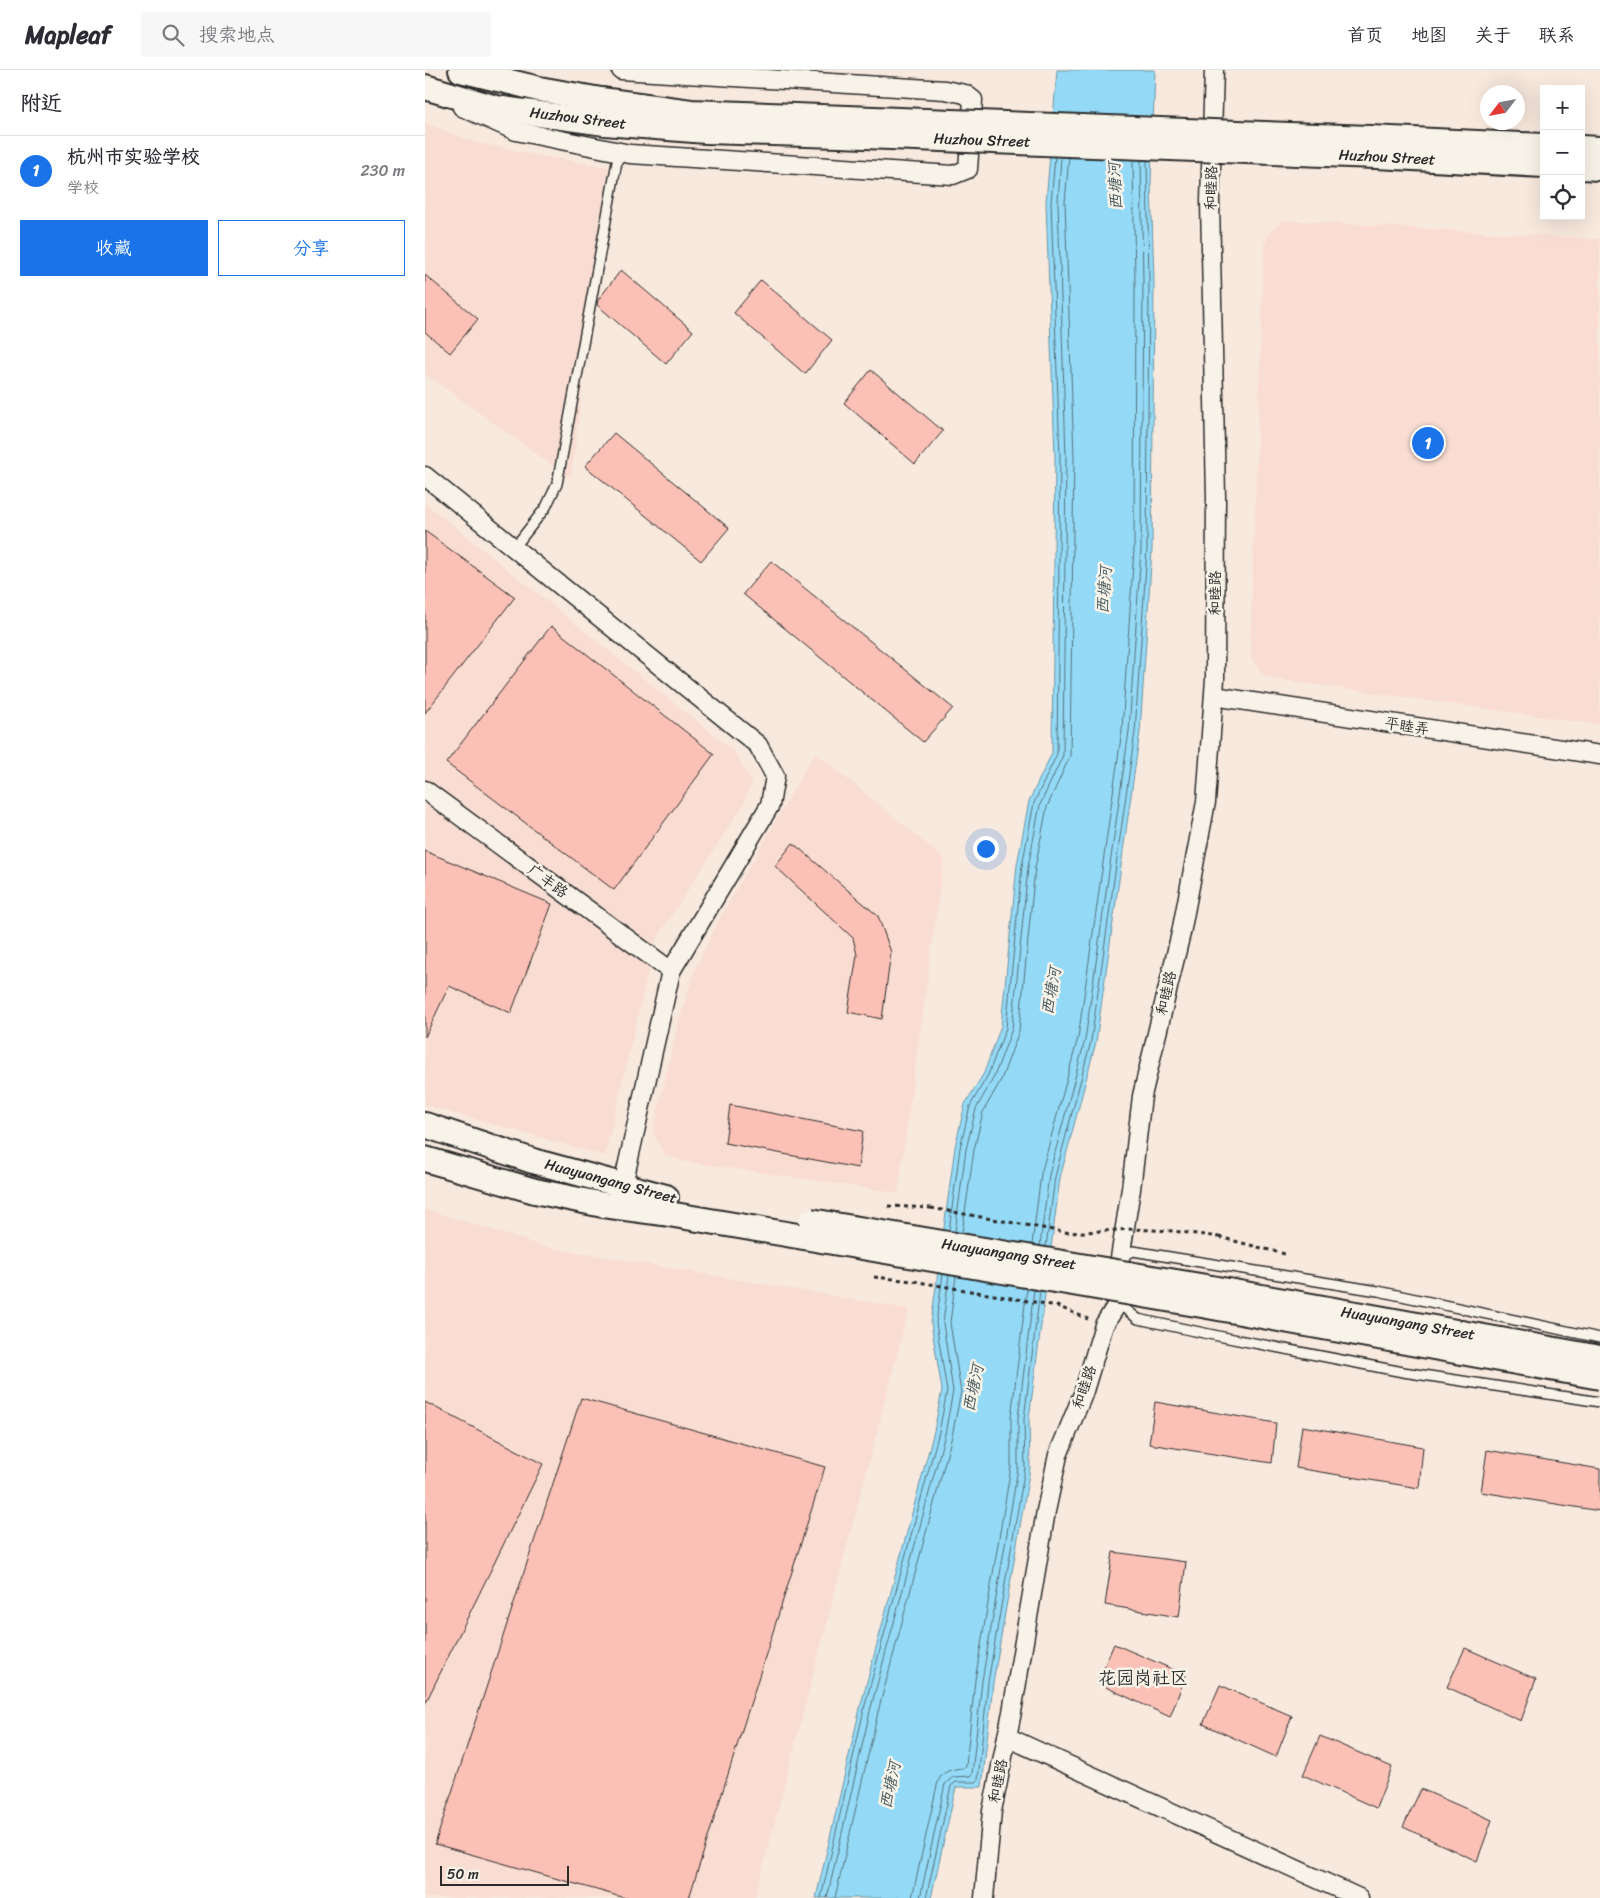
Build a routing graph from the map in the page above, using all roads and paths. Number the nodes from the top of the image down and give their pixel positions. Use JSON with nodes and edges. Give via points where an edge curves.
{"nodes":[{"id":1,"x":461,"y":70,"type":"edge"},
{"id":2,"x":621,"y":70,"type":"edge"},
{"id":3,"x":1213,"y":70,"type":"edge"},
{"id":4,"x":425,"y":89,"type":"edge"},
{"id":5,"x":1540,"y":146,"type":"edge"},
{"id":6,"x":1585,"y":148,"type":"edge"},
{"id":7,"x":1600,"y":149,"type":"edge"},
{"id":8,"x":619,"y":151,"type":"junction"},
{"id":9,"x":1540,"y":165,"type":"edge"},
{"id":10,"x":1585,"y":167,"type":"edge"},
{"id":11,"x":1600,"y":168,"type":"edge"},
{"id":12,"x":425,"y":476,"type":"edge"},
{"id":13,"x":514,"y":548,"type":"junction"},
{"id":14,"x":1214,"y":696,"type":"junction"},
{"id":15,"x":1600,"y":755,"type":"edge"},
{"id":16,"x":425,"y":790,"type":"edge"},
{"id":17,"x":671,"y":971,"type":"junction"},
{"id":18,"x":425,"y":1125,"type":"edge"},
{"id":19,"x":425,"y":1159,"type":"edge"},
{"id":20,"x":622,"y":1196,"type":"junction"},
{"id":21,"x":664,"y":1205,"type":"junction"},
{"id":22,"x":888,"y":1206,"type":"dead end"},
{"id":23,"x":1285,"y":1254,"type":"dead end"},
{"id":24,"x":1119,"y":1258,"type":"junction"},
{"id":25,"x":874,"y":1277,"type":"dead end"},
{"id":26,"x":1118,"y":1303,"type":"junction"},
{"id":27,"x":1104,"y":1325,"type":"junction"},
{"id":28,"x":1600,"y":1338,"type":"edge"},
{"id":29,"x":1600,"y":1358,"type":"edge"},
{"id":30,"x":1600,"y":1377,"type":"edge"},
{"id":31,"x":1600,"y":1402,"type":"edge"},
{"id":32,"x":1007,"y":1737,"type":"junction"},
{"id":33,"x":984,"y":1898,"type":"edge"},
{"id":34,"x":1359,"y":1898,"type":"edge"}],
"edges":[{"from":1,"to":5,"type":"street","name":"Huzhou Street","bridge":true,"via":[[539,89],[691,112]]},
{"from":2,"to":8,"type":"street","via":[[945,90],[965,94],[973,100],[968,169],[953,175]]},
{"from":3,"to":14,"type":"street","name":"和睦路","via":[[1210,200],[1216,498]]},
{"from":4,"to":8,"type":"street","via":[[516,131]]},
{"from":4,"to":9,"type":"street","name":"Huzhou Street","bridge":true,"via":[[496,108],[605,123],[706,131]]},
{"from":6,"to":7,"type":"street"},
{"from":8,"to":13,"type":"lane","via":[[557,484],[546,507]]},
{"from":10,"to":11,"type":"street"},
{"from":12,"to":13,"type":"street"},
{"from":13,"to":17,"type":"street","via":[[758,744],[775,776],[770,805]]},
{"from":14,"to":15,"type":"street","name":"平睦弄"},
{"from":14,"to":24,"type":"street","name":"和睦路","via":[[1206,802],[1181,934],[1142,1096]]},
{"from":16,"to":17,"type":"street","name":"广丰路"},
{"from":17,"to":20,"type":"street"},
{"from":18,"to":20,"type":"street","name":"Huayuangang Street","via":[[533,1161]]},
{"from":19,"to":20,"type":"street","name":"Huayuangang Street","via":[[535,1191]]},
{"from":20,"to":21,"type":"street","name":"Huayuangang Street"},
{"from":21,"to":29,"type":"street","name":"Huayuangang Street","bridge":true,"via":[[1206,1287]]},
{"from":21,"to":30,"type":"street","name":"Huayuangang Street","bridge":true},
{"from":22,"to":23,"type":"path","bridge":true,"via":[[931,1208],[1070,1233],[1173,1231],[1219,1237]]},
{"from":24,"to":26,"type":"street","name":"和睦路"},
{"from":24,"to":28,"type":"lane","via":[[1133,1251],[1378,1291]]},
{"from":25,"to":27,"type":"path","via":[[913,1280],[1057,1306]]},
{"from":26,"to":27,"type":"street","name":"和睦路"},
{"from":26,"to":31,"type":"lane","via":[[1138,1319],[1213,1335],[1403,1372]]},
{"from":27,"to":32,"type":"street","name":"和睦路","via":[[1083,1394],[1058,1455]]},
{"from":32,"to":33,"type":"street","name":"和睦路","via":[[992,1811]]},
{"from":32,"to":34,"type":"street"}]}
